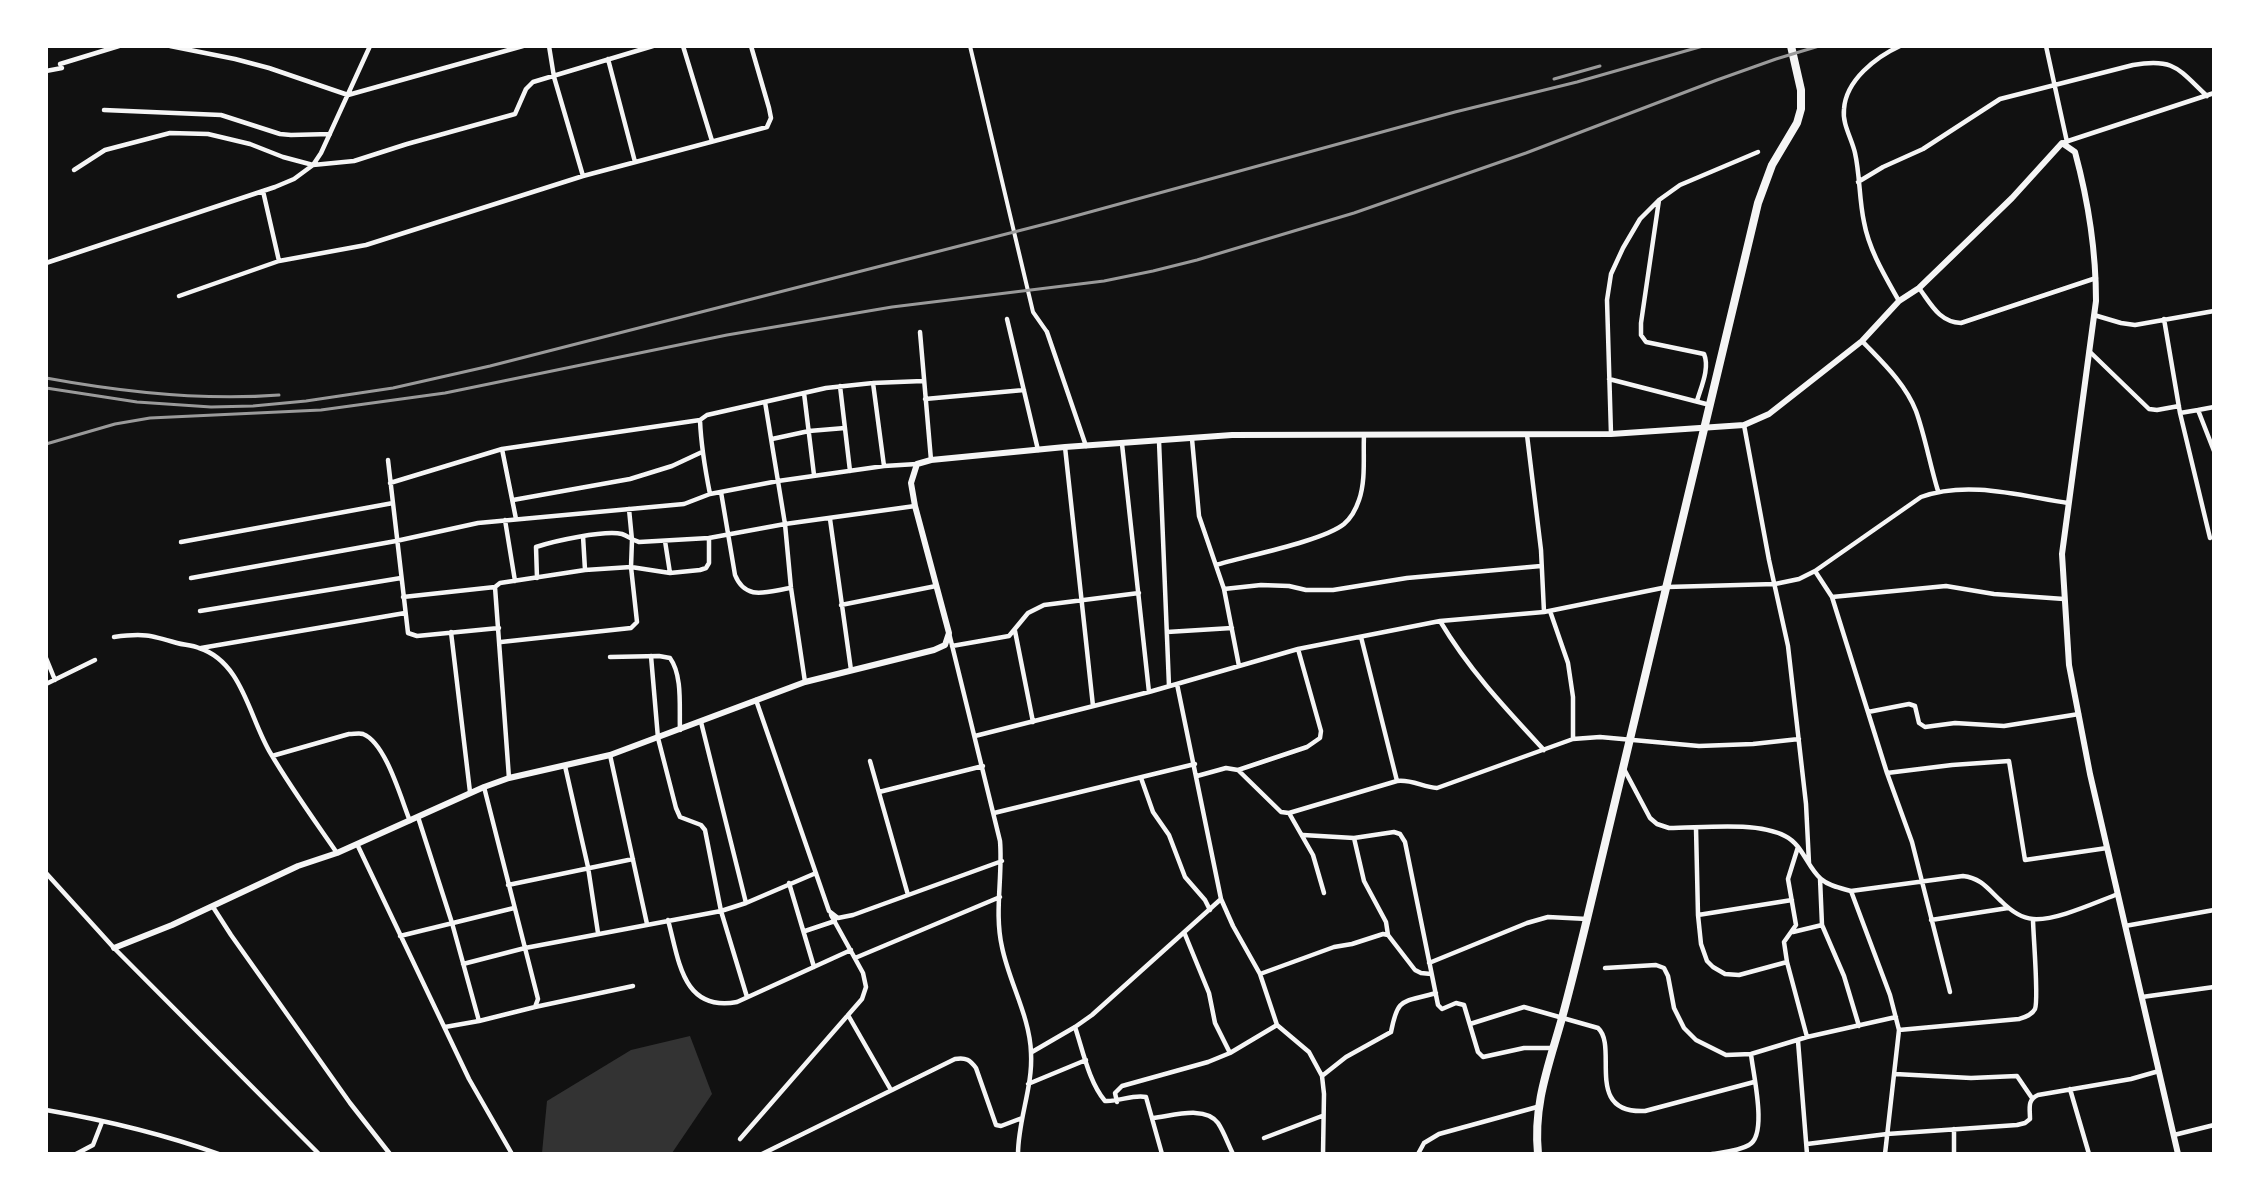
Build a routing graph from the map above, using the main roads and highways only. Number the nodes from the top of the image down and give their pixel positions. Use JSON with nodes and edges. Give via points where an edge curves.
{"nodes":[{"id":1,"x":1791,"y":46,"type":"edge"},
{"id":2,"x":1538,"y":1154,"type":"edge"}],
"edges":[{"from":1,"to":2,"type":"highway","via":[[1801,109],[1772,165],[1758,203],[1587,919],[1538,1107]]}]}
